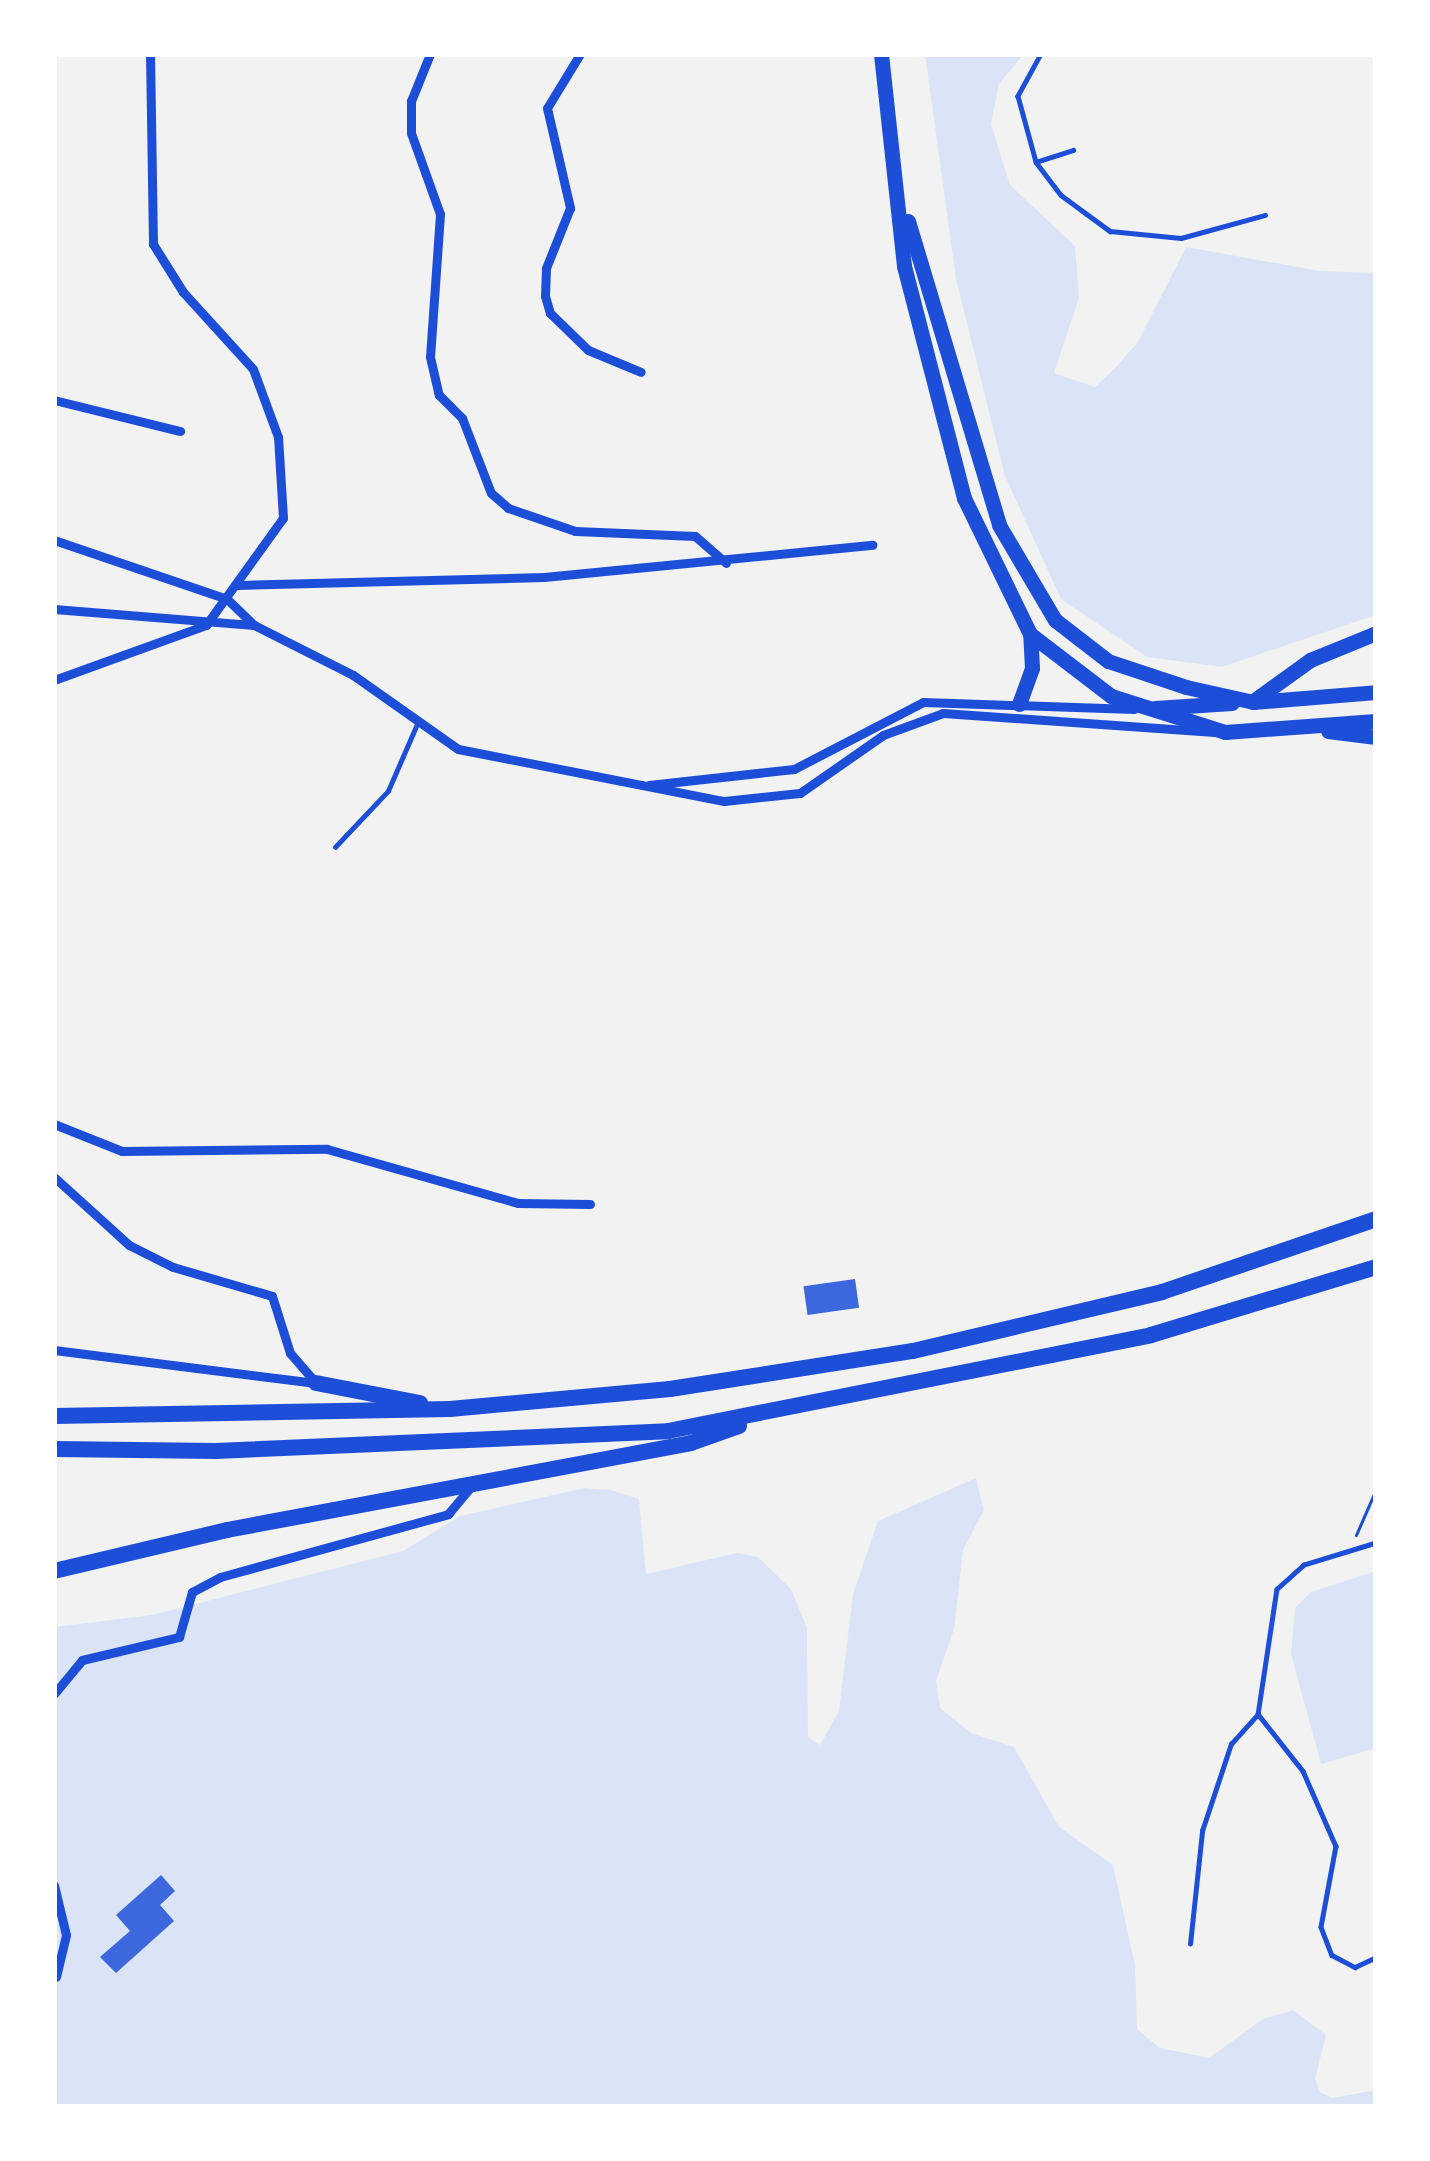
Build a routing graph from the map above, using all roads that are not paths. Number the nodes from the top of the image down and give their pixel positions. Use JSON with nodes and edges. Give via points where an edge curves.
{"nodes":[{"id":1,"x":150,"y":54,"type":"edge"},
{"id":2,"x":430,"y":54,"type":"edge"},
{"id":3,"x":580,"y":54,"type":"edge"},
{"id":4,"x":881,"y":54,"type":"edge"},
{"id":5,"x":1041,"y":54,"type":"edge"},
{"id":6,"x":1073,"y":150,"type":"dead end"},
{"id":7,"x":1036,"y":162,"type":"junction"},
{"id":8,"x":904,"y":213,"type":"junction"},
{"id":9,"x":1265,"y":214,"type":"dead end"},
{"id":10,"x":641,"y":372,"type":"dead end"},
{"id":11,"x":54,"y":400,"type":"edge"},
{"id":12,"x":180,"y":430,"type":"dead end"},
{"id":13,"x":54,"y":540,"type":"edge"},
{"id":14,"x":872,"y":545,"type":"dead end"},
{"id":15,"x":726,"y":563,"type":"junction"},
{"id":16,"x":238,"y":585,"type":"junction"},
{"id":17,"x":227,"y":598,"type":"junction"},
{"id":18,"x":54,"y":609,"type":"edge"},
{"id":19,"x":206,"y":625,"type":"junction"},
{"id":20,"x":254,"y":625,"type":"junction"},
{"id":21,"x":1376,"y":633,"type":"edge"},
{"id":22,"x":1030,"y":634,"type":"junction"},
{"id":23,"x":54,"y":680,"type":"edge"},
{"id":24,"x":1376,"y":692,"type":"edge"},
{"id":25,"x":1253,"y":702,"type":"junction"},
{"id":26,"x":1019,"y":704,"type":"junction"},
{"id":27,"x":1140,"y":709,"type":"junction"},
{"id":28,"x":418,"y":722,"type":"junction"},
{"id":29,"x":1376,"y":722,"type":"edge"},
{"id":30,"x":1301,"y":727,"type":"junction"},
{"id":31,"x":1225,"y":732,"type":"junction"},
{"id":32,"x":1376,"y":737,"type":"edge"},
{"id":33,"x":644,"y":787,"type":"junction"},
{"id":34,"x":334,"y":847,"type":"dead end"},
{"id":35,"x":54,"y":1124,"type":"edge"},
{"id":36,"x":54,"y":1177,"type":"edge"},
{"id":37,"x":590,"y":1204,"type":"dead end"},
{"id":38,"x":1376,"y":1219,"type":"edge"},
{"id":39,"x":1376,"y":1267,"type":"edge"},
{"id":40,"x":54,"y":1350,"type":"edge"},
{"id":41,"x":316,"y":1383,"type":"junction"},
{"id":42,"x":795,"y":1406,"type":"junction"},
{"id":43,"x":450,"y":1409,"type":"junction"},
{"id":44,"x":54,"y":1416,"type":"edge"},
{"id":45,"x":54,"y":1449,"type":"edge"},
{"id":46,"x":472,"y":1485,"type":"junction"},
{"id":47,"x":1376,"y":1543,"type":"edge"},
{"id":48,"x":54,"y":1571,"type":"edge"},
{"id":49,"x":54,"y":1694,"type":"edge"},
{"id":50,"x":1258,"y":1714,"type":"junction"},
{"id":51,"x":54,"y":1886,"type":"edge"},
{"id":52,"x":1190,"y":1944,"type":"dead end"},
{"id":53,"x":1376,"y":1957,"type":"edge"},
{"id":54,"x":56,"y":1977,"type":"edge"}],
"edges":[{"from":1,"to":16,"type":"street","via":[[153,244],[183,292],[253,369],[278,436],[283,518]]},
{"from":2,"to":15,"type":"street","via":[[411,100],[410,134],[440,214],[430,356],[439,395],[462,418],[490,493],[508,508],[575,531],[694,536]]},
{"from":3,"to":10,"type":"street","via":[[547,108],[570,208],[546,268],[545,296],[560,326],[588,350]]},
{"from":4,"to":8,"type":"main road"},
{"from":5,"to":7,"type":"lane","via":[[1018,96]]},
{"from":6,"to":7,"type":"lane"},
{"from":7,"to":9,"type":"lane","via":[[1061,195],[1110,231],[1181,238]]},
{"from":8,"to":22,"type":"main road","via":[[904,266],[964,497]]},
{"from":8,"to":25,"type":"main road","via":[[925,258],[978,465],[1010,554],[1041,604],[1108,661]]},
{"from":11,"to":12,"type":"street"},
{"from":13,"to":17,"type":"street"},
{"from":14,"to":15,"type":"street"},
{"from":15,"to":16,"type":"street"},
{"from":16,"to":17,"type":"street"},
{"from":17,"to":19,"type":"street"},
{"from":17,"to":20,"type":"street"},
{"from":18,"to":19,"type":"street"},
{"from":19,"to":20,"type":"street"},
{"from":19,"to":23,"type":"street"},
{"from":20,"to":28,"type":"street","via":[[353,675]]},
{"from":21,"to":25,"type":"main road","via":[[1310,660]]},
{"from":22,"to":26,"type":"main road","via":[[1032,668]]},
{"from":22,"to":27,"type":"main road","via":[[1077,674]]},
{"from":24,"to":25,"type":"main road"},
{"from":25,"to":27,"type":"main road"},
{"from":26,"to":27,"type":"street"},
{"from":26,"to":33,"type":"street","via":[[923,701],[794,769]]},
{"from":27,"to":31,"type":"main road"},
{"from":28,"to":33,"type":"street","via":[[458,749],[498,761]]},
{"from":28,"to":34,"type":"lane","via":[[388,791]]},
{"from":29,"to":30,"type":"main road"},
{"from":30,"to":31,"type":"main road"},
{"from":30,"to":32,"type":"main road"},
{"from":31,"to":33,"type":"street","via":[[944,713],[883,735],[784,799],[724,801]]},
{"from":35,"to":37,"type":"street","via":[[122,1151],[327,1149],[518,1203]]},
{"from":36,"to":41,"type":"street","via":[[129,1245],[172,1267],[272,1295],[290,1353]]},
{"from":38,"to":43,"type":"highway","via":[[1162,1292],[913,1351],[670,1389]]},
{"from":39,"to":42,"type":"highway","via":[[1151,1335]]},
{"from":40,"to":41,"type":"street"},
{"from":41,"to":43,"type":"highway"},
{"from":42,"to":45,"type":"highway","via":[[668,1431],[216,1451]]},
{"from":42,"to":46,"type":"highway","via":[[691,1443]]},
{"from":43,"to":44,"type":"highway"},
{"from":46,"to":48,"type":"highway"},
{"from":46,"to":49,"type":"street","via":[[448,1514],[220,1577],[192,1592],[179,1636],[82,1660]]},
{"from":47,"to":50,"type":"lane","via":[[1304,1565],[1276,1589]]},
{"from":50,"to":52,"type":"lane","via":[[1231,1744],[1202,1831]]},
{"from":50,"to":53,"type":"lane","via":[[1303,1771],[1336,1846],[1321,1927],[1332,1955],[1355,1967]]},
{"from":51,"to":54,"type":"street","via":[[66,1935]]}]}
